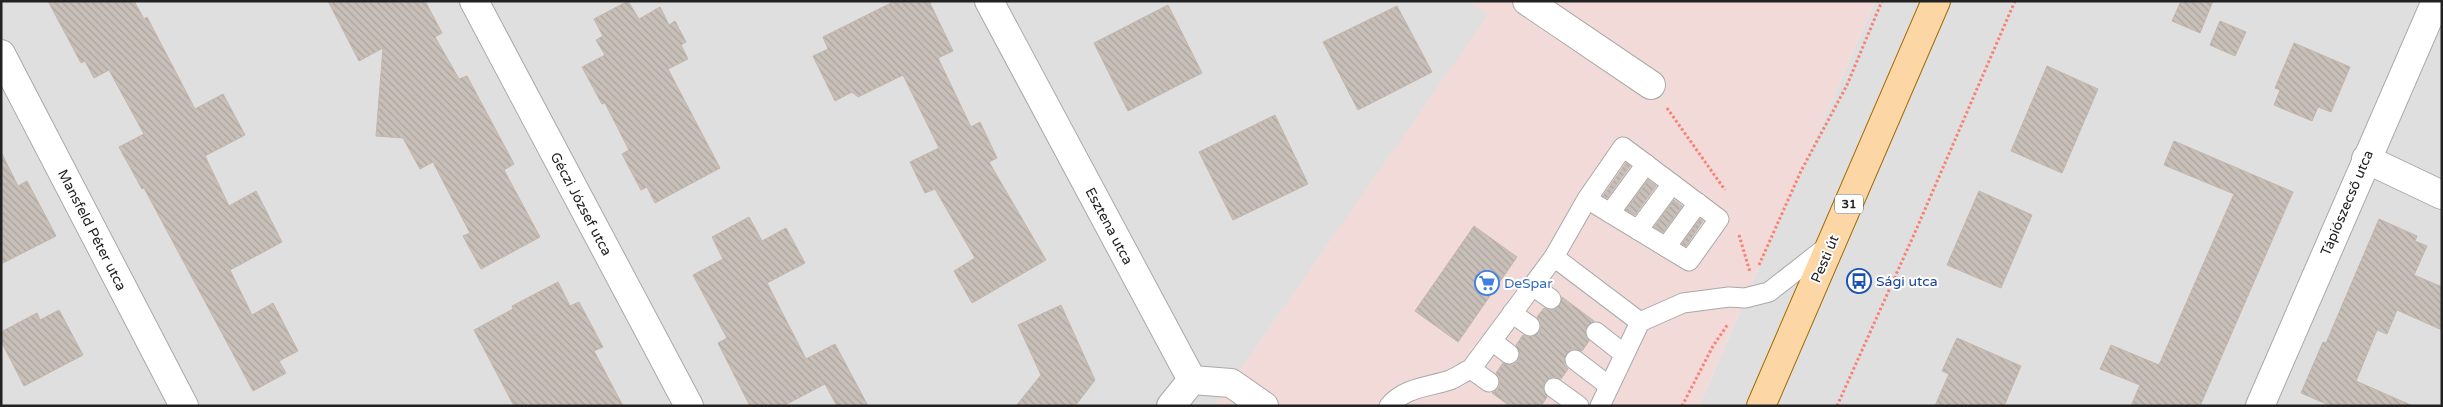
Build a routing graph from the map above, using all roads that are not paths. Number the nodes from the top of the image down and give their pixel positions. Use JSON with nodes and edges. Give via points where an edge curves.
{"nodes":[{"id":1,"x":474,"y":1,"type":"edge"},
{"id":2,"x":989,"y":1,"type":"edge"},
{"id":3,"x":1526,"y":1,"type":"edge"},
{"id":4,"x":1936,"y":1,"type":"edge"},
{"id":5,"x":2436,"y":1,"type":"edge"},
{"id":6,"x":1,"y":54,"type":"edge"},
{"id":7,"x":1651,"y":85,"type":"dead end"},
{"id":8,"x":2366,"y":159,"type":"junction"},
{"id":9,"x":1646,"y":164,"type":"junction"},
{"id":10,"x":1672,"y":184,"type":"junction"},
{"id":11,"x":2442,"y":195,"type":"edge"},
{"id":12,"x":1587,"y":199,"type":"junction"},
{"id":13,"x":1698,"y":203,"type":"junction"},
{"id":14,"x":1610,"y":213,"type":"junction"},
{"id":15,"x":1638,"y":230,"type":"junction"},
{"id":16,"x":1833,"y":242,"type":"junction"},
{"id":17,"x":1666,"y":247,"type":"junction"},
{"id":18,"x":1554,"y":257,"type":"junction"},
{"id":19,"x":1533,"y":286,"type":"junction"},
{"id":20,"x":1551,"y":299,"type":"dead end"},
{"id":21,"x":1512,"y":313,"type":"junction"},
{"id":22,"x":1640,"y":322,"type":"junction"},
{"id":23,"x":1530,"y":326,"type":"dead end"},
{"id":24,"x":1596,"y":332,"type":"dead end"},
{"id":25,"x":1492,"y":341,"type":"junction"},
{"id":26,"x":1509,"y":354,"type":"dead end"},
{"id":27,"x":1624,"y":354,"type":"junction"},
{"id":28,"x":1575,"y":360,"type":"dead end"},
{"id":29,"x":1471,"y":369,"type":"junction"},
{"id":30,"x":1192,"y":380,"type":"junction"},
{"id":31,"x":1489,"y":382,"type":"dead end"},
{"id":32,"x":1609,"y":386,"type":"junction"},
{"id":33,"x":1554,"y":388,"type":"dead end"},
{"id":34,"x":1769,"y":403,"type":"edge"},
{"id":35,"x":184,"y":406,"type":"edge"},
{"id":36,"x":689,"y":406,"type":"edge"},
{"id":37,"x":1171,"y":406,"type":"edge"},
{"id":38,"x":1264,"y":406,"type":"edge"},
{"id":39,"x":1390,"y":406,"type":"edge"},
{"id":40,"x":1578,"y":406,"type":"edge"},
{"id":41,"x":1600,"y":406,"type":"edge"},
{"id":42,"x":2260,"y":406,"type":"edge"}],
"edges":[{"from":1,"to":36,"type":"street","name":"Géczi József utca"},
{"from":2,"to":30,"type":"street","name":"Esztena utca"},
{"from":3,"to":7,"type":"street"},
{"from":4,"to":16,"type":"main road","name":"Pesti út","number":"31"},
{"from":5,"to":8,"type":"street","name":"Tápiószecső utca"},
{"from":6,"to":35,"type":"street","name":"Mansfeld Péter utca"},
{"from":8,"to":11,"type":"street"},
{"from":8,"to":42,"type":"street","name":"Tápiószecső utca"},
{"from":9,"to":10,"type":"lane"},
{"from":9,"to":12,"type":"lane","via":[[1623,147]]},
{"from":9,"to":14,"type":"lane"},
{"from":10,"to":13,"type":"lane"},
{"from":10,"to":15,"type":"lane"},
{"from":12,"to":14,"type":"lane"},
{"from":12,"to":18,"type":"lane"},
{"from":13,"to":17,"type":"lane"},
{"from":13,"to":17,"type":"lane","via":[[1719,219],[1689,261]]},
{"from":14,"to":15,"type":"lane"},
{"from":15,"to":17,"type":"lane"},
{"from":16,"to":22,"type":"lane","via":[[1769,292],[1745,298],[1683,303]]},
{"from":16,"to":34,"type":"main road","name":"Pesti út","number":"31"},
{"from":18,"to":19,"type":"lane"},
{"from":18,"to":22,"type":"lane"},
{"from":19,"to":20,"type":"lane"},
{"from":19,"to":21,"type":"lane"},
{"from":21,"to":23,"type":"lane"},
{"from":21,"to":25,"type":"lane"},
{"from":22,"to":27,"type":"lane"},
{"from":24,"to":27,"type":"lane"},
{"from":25,"to":26,"type":"lane"},
{"from":25,"to":29,"type":"lane"},
{"from":27,"to":32,"type":"lane"},
{"from":28,"to":32,"type":"lane"},
{"from":29,"to":31,"type":"lane"},
{"from":29,"to":39,"type":"lane","via":[[1451,379],[1418,387],[1395,399]]},
{"from":30,"to":37,"type":"street"},
{"from":30,"to":38,"type":"street","via":[[1231,383]]},
{"from":32,"to":41,"type":"lane"},
{"from":33,"to":40,"type":"lane"}]}
